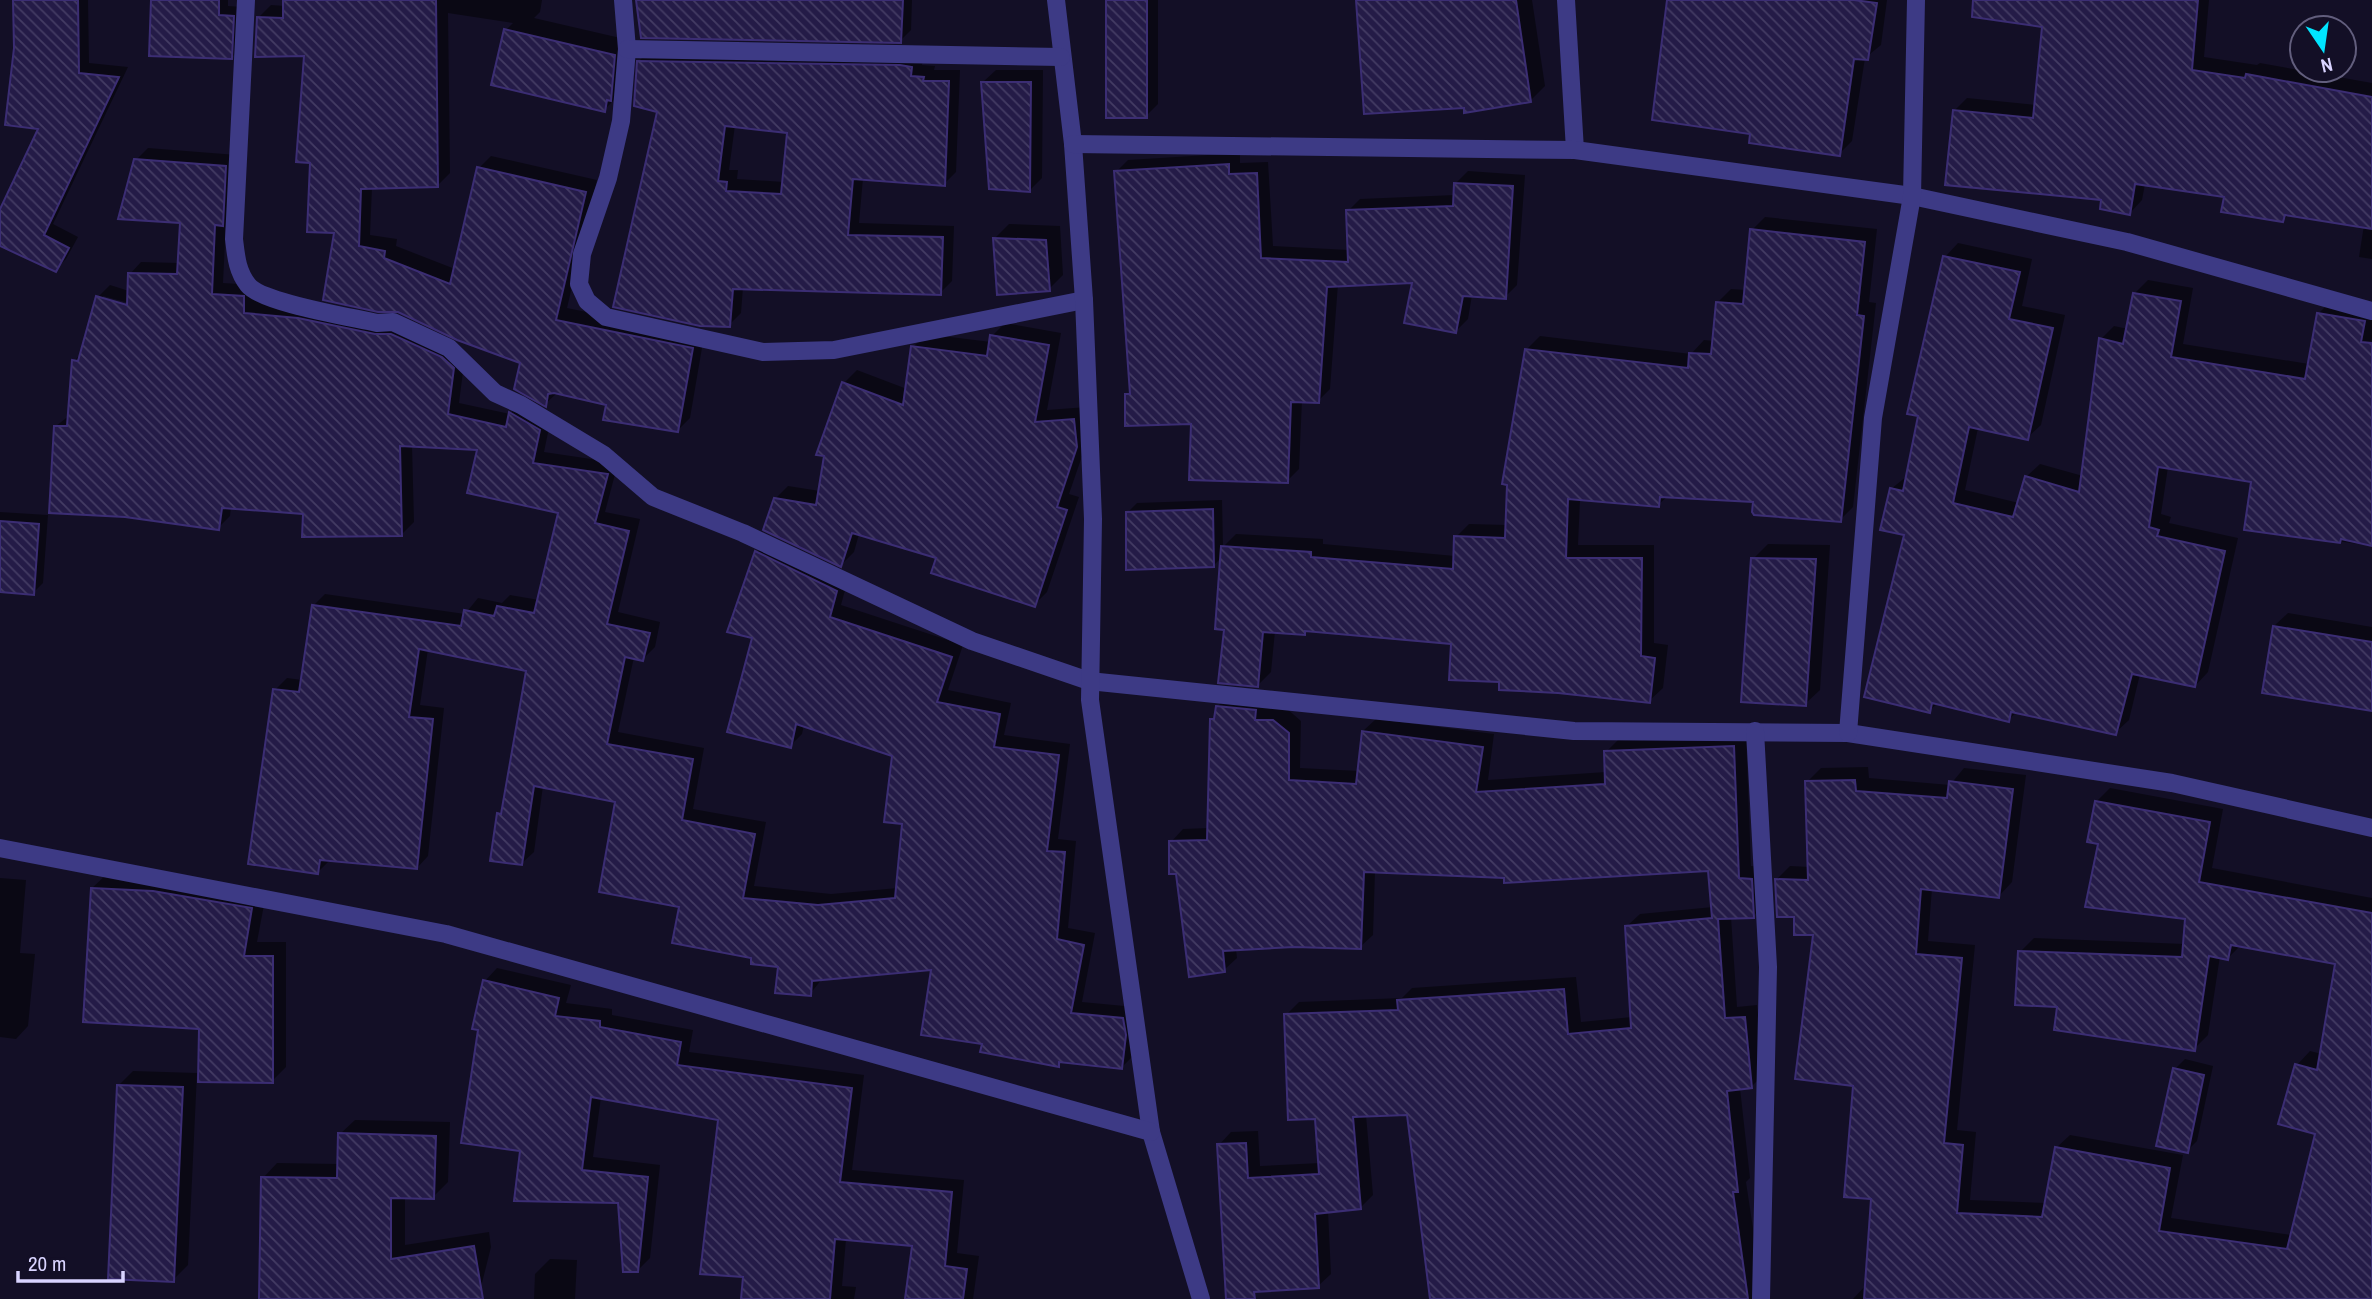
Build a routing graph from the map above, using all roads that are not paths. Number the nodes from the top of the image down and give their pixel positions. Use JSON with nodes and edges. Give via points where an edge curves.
{"nodes":[{"id":1,"x":246,"y":0,"type":"edge"},
{"id":2,"x":623,"y":0,"type":"edge"},
{"id":3,"x":1056,"y":0,"type":"edge"},
{"id":4,"x":1566,"y":0,"type":"edge"},
{"id":5,"x":1916,"y":0,"type":"edge"},
{"id":6,"x":627,"y":49,"type":"junction"},
{"id":7,"x":1061,"y":57,"type":"junction"},
{"id":8,"x":1073,"y":144,"type":"junction"},
{"id":9,"x":1575,"y":149,"type":"junction"},
{"id":10,"x":1912,"y":195,"type":"junction"},
{"id":11,"x":1084,"y":300,"type":"junction"},
{"id":12,"x":2372,"y":311,"type":"edge"},
{"id":13,"x":1089,"y":681,"type":"junction"},
{"id":14,"x":1755,"y":731,"type":"junction"},
{"id":15,"x":1847,"y":733,"type":"junction"},
{"id":16,"x":2372,"y":828,"type":"edge"},
{"id":17,"x":0,"y":848,"type":"edge"},
{"id":18,"x":1151,"y":1132,"type":"junction"},
{"id":19,"x":1201,"y":1299,"type":"edge"},
{"id":20,"x":1761,"y":1299,"type":"edge"}],
"edges":[{"from":1,"to":13,"type":"street","via":[[234,239],[238,267],[250,287],[269,298],[377,323],[393,322],[449,348],[495,393],[604,455],[653,497],[743,533],[972,641]]},
{"from":2,"to":6,"type":"street"},
{"from":3,"to":7,"type":"street"},
{"from":4,"to":9,"type":"street"},
{"from":5,"to":10,"type":"street"},
{"from":6,"to":7,"type":"street"},
{"from":6,"to":11,"type":"street","via":[[621,121],[608,178],[582,254],[579,284],[587,301],[606,317],[763,352],[798,353],[834,350]]},
{"from":7,"to":8,"type":"street"},
{"from":8,"to":9,"type":"street"},
{"from":8,"to":11,"type":"street"},
{"from":9,"to":10,"type":"street"},
{"from":10,"to":12,"type":"street","via":[[2127,242]]},
{"from":10,"to":15,"type":"street","via":[[1873,418]]},
{"from":11,"to":13,"type":"street","via":[[1093,519]]},
{"from":13,"to":14,"type":"street","via":[[1574,731]]},
{"from":13,"to":18,"type":"street"},
{"from":14,"to":15,"type":"street"},
{"from":14,"to":20,"type":"street","via":[[1768,967]]},
{"from":15,"to":16,"type":"street","via":[[2172,783]]},
{"from":17,"to":18,"type":"street","via":[[446,934]]},
{"from":18,"to":19,"type":"street"}]}
